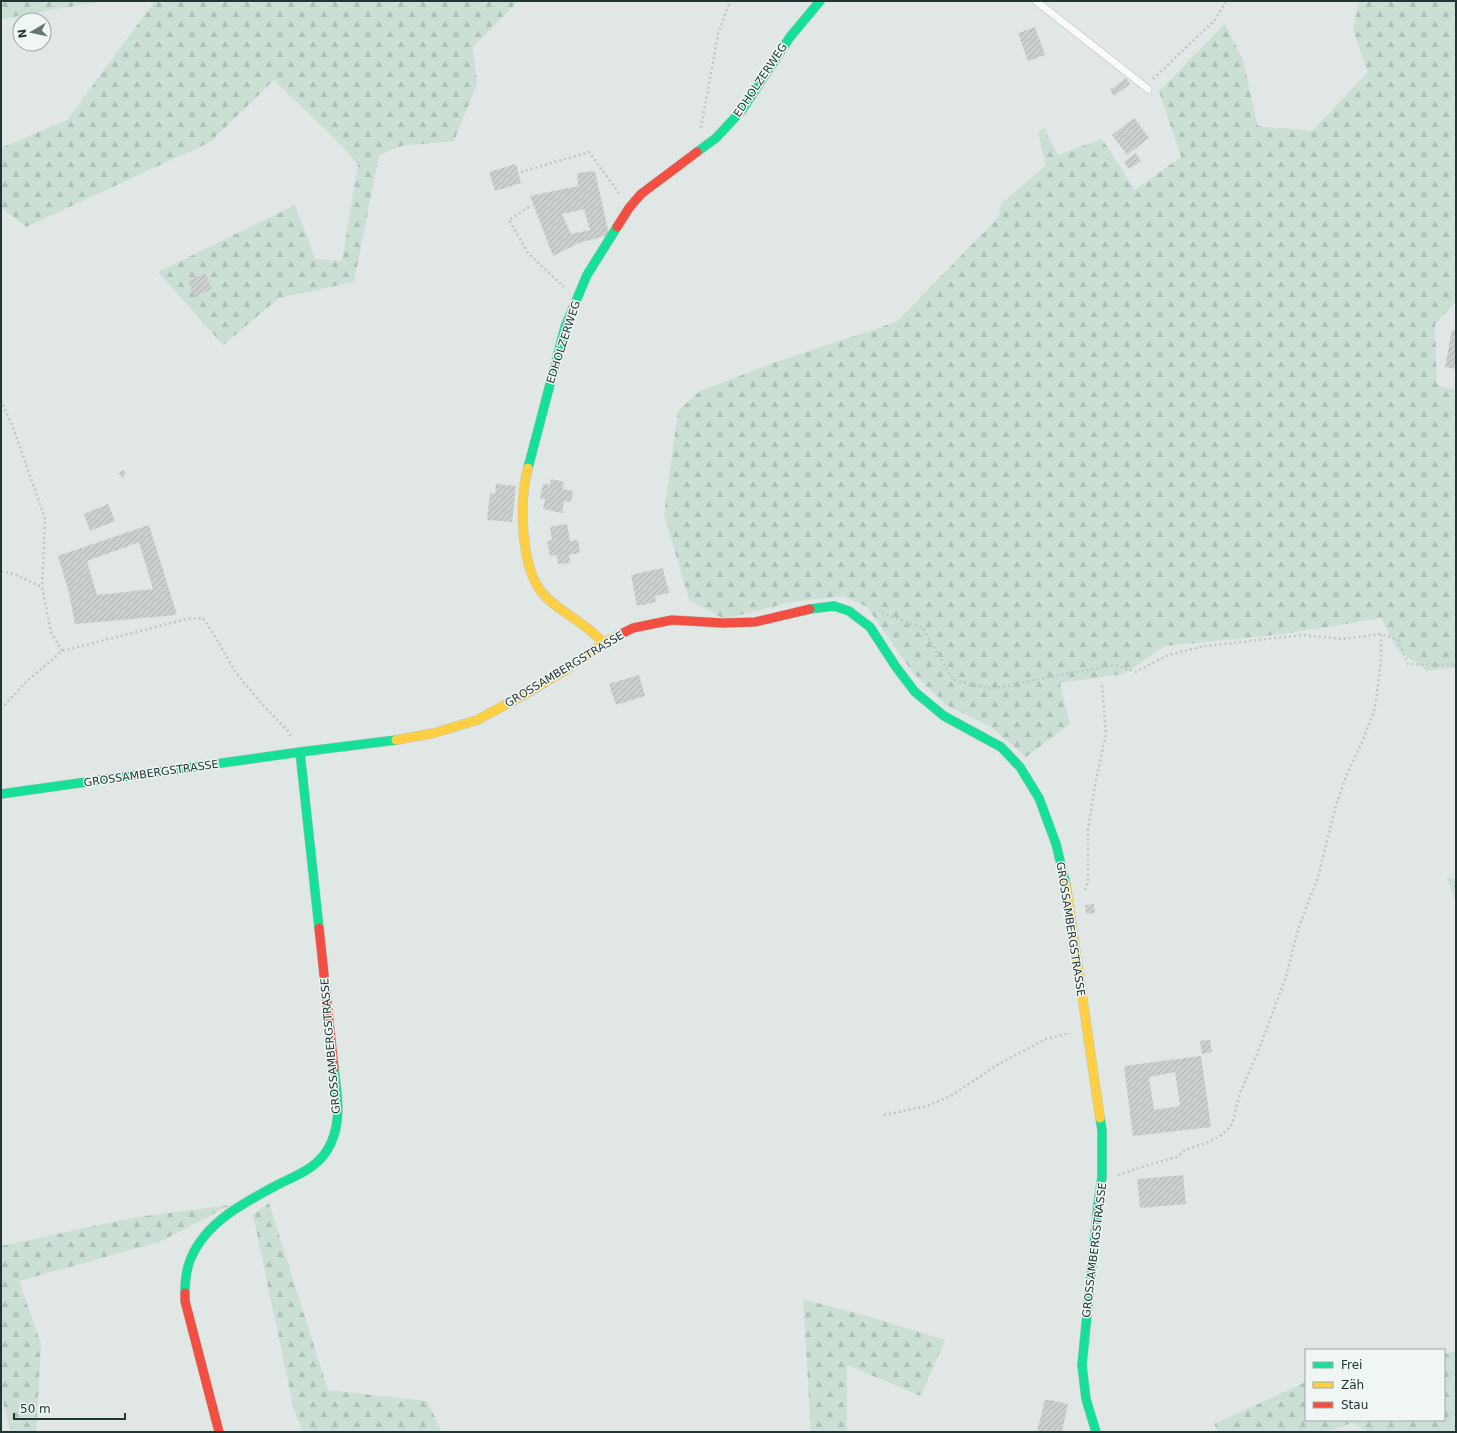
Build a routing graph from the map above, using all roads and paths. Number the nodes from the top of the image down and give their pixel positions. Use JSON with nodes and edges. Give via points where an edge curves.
{"nodes":[{"id":1,"x":730,"y":1,"type":"edge"},
{"id":2,"x":820,"y":1,"type":"edge"},
{"id":3,"x":1036,"y":1,"type":"edge"},
{"id":4,"x":1226,"y":1,"type":"edge"},
{"id":5,"x":1148,"y":88,"type":"joint"},
{"id":6,"x":701,"y":129,"type":"dead end"},
{"id":7,"x":521,"y":172,"type":"dead end"},
{"id":8,"x":529,"y":207,"type":"dead end"},
{"id":9,"x":630,"y":208,"type":"junction"},
{"id":10,"x":576,"y":298,"type":"junction"},
{"id":11,"x":1,"y":400,"type":"edge"},
{"id":12,"x":1,"y":571,"type":"edge"},
{"id":13,"x":42,"y":587,"type":"junction"},
{"id":14,"x":881,"y":612,"type":"dead end"},
{"id":15,"x":1381,"y":634,"type":"junction"},
{"id":16,"x":604,"y":643,"type":"junction"},
{"id":17,"x":62,"y":651,"type":"junction"},
{"id":18,"x":1456,"y":664,"type":"edge"},
{"id":19,"x":1102,"y":684,"type":"dead end"},
{"id":20,"x":1,"y":709,"type":"edge"},
{"id":21,"x":300,"y":752,"type":"junction"},
{"id":22,"x":1,"y":794,"type":"edge"},
{"id":23,"x":1083,"y":895,"type":"dead end"},
{"id":24,"x":1088,"y":1037,"type":"junction"},
{"id":25,"x":884,"y":1115,"type":"dead end"},
{"id":26,"x":1102,"y":1177,"type":"junction"},
{"id":27,"x":219,"y":1432,"type":"edge"},
{"id":28,"x":1096,"y":1432,"type":"edge"}],
"edges":[{"from":1,"to":6,"type":"path","via":[[718,34]]},
{"from":2,"to":9,"type":"street","name":"EDHOLZERWEG","via":[[790,37],[730,124],[716,138],[641,194]]},
{"from":3,"to":5,"type":"lane"},
{"from":4,"to":5,"type":"path","via":[[1215,20],[1154,78]]},
{"from":7,"to":9,"type":"path","via":[[589,152]]},
{"from":8,"to":10,"type":"path","via":[[509,220],[528,253]]},
{"from":9,"to":10,"type":"street","name":"EDHOLZERWEG","via":[[598,256]]},
{"from":10,"to":16,"type":"street","name":"EDHOLZERWEG","via":[[565,327],[524,482],[523,532],[528,561],[543,594]]},
{"from":11,"to":13,"type":"path","via":[[45,519]]},
{"from":12,"to":13,"type":"path"},
{"from":13,"to":17,"type":"path","via":[[51,632]]},
{"from":14,"to":15,"type":"path","via":[[923,628],[953,680],[992,689],[1115,665],[1136,672],[1168,655],[1205,646],[1304,635],[1342,639]]},
{"from":15,"to":18,"type":"path","via":[[1398,640],[1408,664]]},
{"from":15,"to":26,"type":"path","via":[[1381,661],[1375,708],[1336,805],[1318,877],[1298,929],[1286,977],[1240,1092],[1232,1124],[1220,1136],[1184,1150],[1177,1157],[1124,1174]]},
{"from":16,"to":21,"type":"street","name":"GROSSAMBERGSTRASSE","via":[[564,671],[477,720],[411,738]]},
{"from":16,"to":24,"type":"street","name":"GROSSAMBERGSTRASSE","via":[[633,628],[659,622],[755,622],[807,609],[834,606],[849,611],[870,627],[915,692],[944,716],[1001,747],[1020,767],[1038,798],[1056,844],[1065,879]]},
{"from":17,"to":20,"type":"path","via":[[26,682]]},
{"from":17,"to":21,"type":"path","via":[[187,619],[203,618],[236,673],[288,730]]},
{"from":19,"to":23,"type":"path","via":[[1106,734],[1088,829],[1088,881]]},
{"from":21,"to":22,"type":"street","name":"GROSSAMBERGSTRASSE"},
{"from":21,"to":27,"type":"street","name":"GROSSAMBERGSTRASSE","via":[[338,1102],[337,1127],[330,1147],[323,1157],[307,1170],[251,1199],[226,1216],[200,1240],[188,1262],[184,1286],[185,1300]]},
{"from":24,"to":25,"type":"path","via":[[1069,1033],[1046,1039],[997,1065],[951,1096],[927,1106]]},
{"from":24,"to":26,"type":"street","name":"GROSSAMBERGSTRASSE","via":[[1102,1130]]},
{"from":26,"to":28,"type":"street","name":"GROSSAMBERGSTRASSE","via":[[1082,1365],[1084,1394]]}]}
